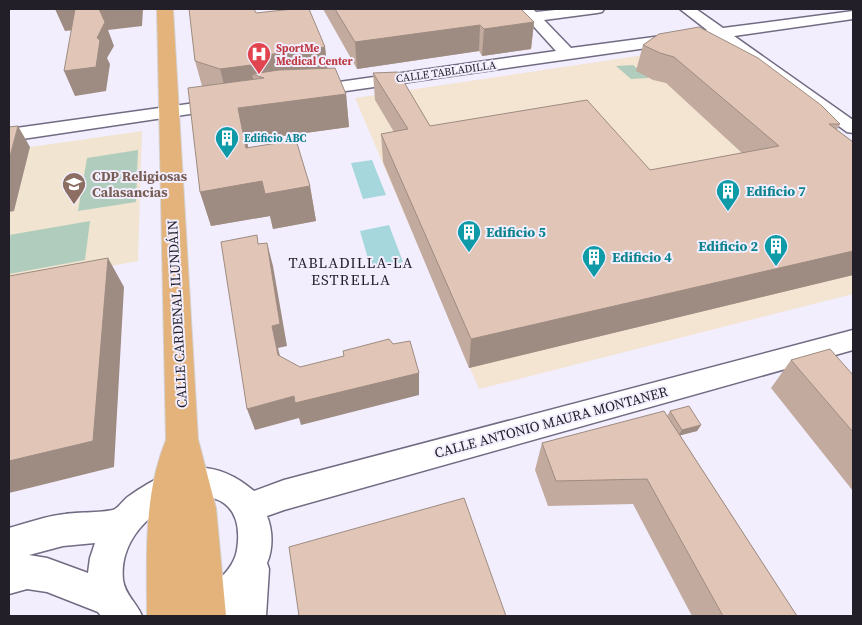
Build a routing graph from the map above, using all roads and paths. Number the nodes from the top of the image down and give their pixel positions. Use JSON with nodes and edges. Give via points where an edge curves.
{"nodes":[{"id":1,"x":165,"y":9,"type":"edge"},
{"id":2,"x":597,"y":9,"type":"edge"},
{"id":3,"x":687,"y":9,"type":"edge"},
{"id":4,"x":529,"y":13,"type":"edge"},
{"id":5,"x":853,"y":15,"type":"edge"},
{"id":6,"x":720,"y":32,"type":"junction"},
{"id":7,"x":568,"y":54,"type":"junction"},
{"id":8,"x":298,"y":93,"type":"edge"},
{"id":9,"x":240,"y":102,"type":"edge"},
{"id":10,"x":169,"y":112,"type":"junction"},
{"id":11,"x":853,"y":128,"type":"edge"},
{"id":12,"x":9,"y":135,"type":"edge"},
{"id":13,"x":853,"y":340,"type":"edge"},
{"id":14,"x":181,"y":485,"type":"junction"},
{"id":15,"x":249,"y":508,"type":"junction"},
{"id":16,"x":123,"y":524,"type":"junction"},
{"id":17,"x":9,"y":544,"type":"edge"},
{"id":18,"x":254,"y":553,"type":"junction"},
{"id":19,"x":9,"y":577,"type":"edge"},
{"id":20,"x":117,"y":607,"type":"edge"},
{"id":21,"x":167,"y":616,"type":"edge"},
{"id":22,"x":206,"y":616,"type":"edge"},
{"id":23,"x":248,"y":616,"type":"edge"}],
"edges":[{"from":1,"to":10,"type":"main road","name":"CALLE CARDENAL ILUNDÁIN"},
{"from":2,"to":4,"type":"street"},
{"from":3,"to":6,"type":"street"},
{"from":4,"to":7,"type":"street"},
{"from":5,"to":6,"type":"street","name":"CALLE TABLADILLA"},
{"from":6,"to":7,"type":"street","name":"CALLE TABLADILLA"},
{"from":6,"to":11,"type":"street"},
{"from":7,"to":8,"type":"street","name":"CALLE TABLADILLA"},
{"from":9,"to":10,"type":"street"},
{"from":10,"to":12,"type":"street"},
{"from":10,"to":14,"type":"main road","name":"CALLE CARDENAL ILUNDÁIN"},
{"from":13,"to":15,"type":"street","name":"CALLE ANTONIO MAURA MONTANER","via":[[284,495]]},
{"from":14,"to":15,"type":"street","via":[[220,485],[242,498]]},
{"from":14,"to":16,"type":"street","via":[[144,503]]},
{"from":14,"to":21,"type":"main road","name":"CALLE CARDENAL ILUNDÁIN","via":[[165,524]]},
{"from":14,"to":22,"type":"main road","name":"CALLE CARDENAL ILUNDÁIN","via":[[198,508]]},
{"from":15,"to":18,"type":"street","via":[[257,536]]},
{"from":16,"to":17,"type":"street","via":[[63,530]]},
{"from":16,"to":20,"type":"street","via":[[114,538],[105,569],[106,584]]},
{"from":18,"to":22,"type":"street","via":[[237,588]]},
{"from":18,"to":23,"type":"street"},
{"from":19,"to":20,"type":"street","via":[[27,572],[47,575]]}]}
